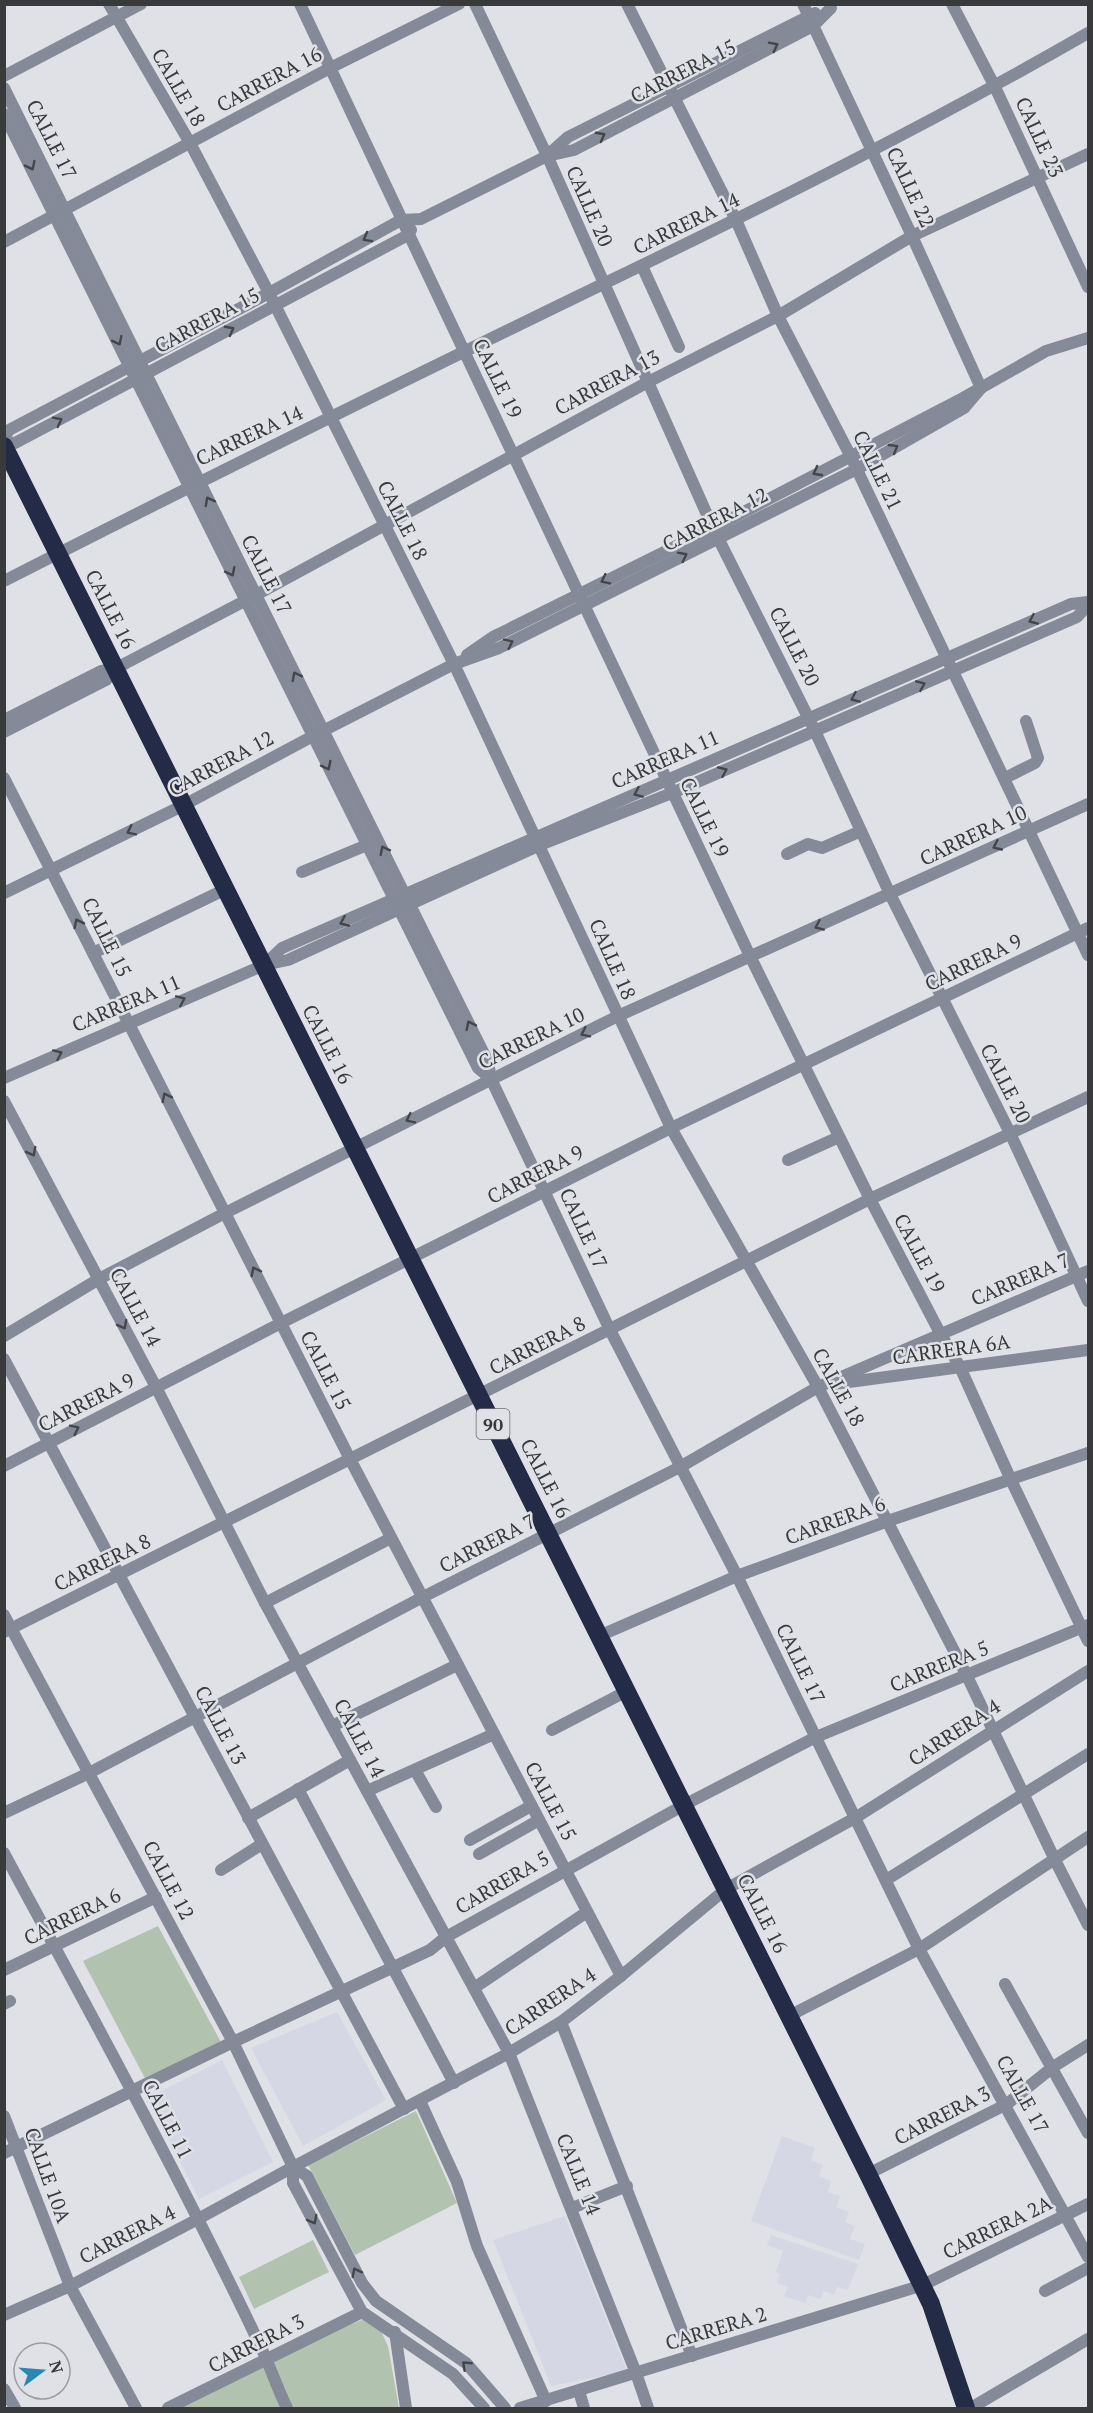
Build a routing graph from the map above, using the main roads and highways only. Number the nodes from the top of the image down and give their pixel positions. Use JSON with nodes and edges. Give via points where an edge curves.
{"nodes":[{"id":1,"x":4,"y":442,"type":"edge"},
{"id":2,"x":966,"y":2409,"type":"edge"}],
"edges":[{"from":1,"to":2,"type":"highway","name":"CALLE 16","number":"90","via":[[923,2285]]}]}
